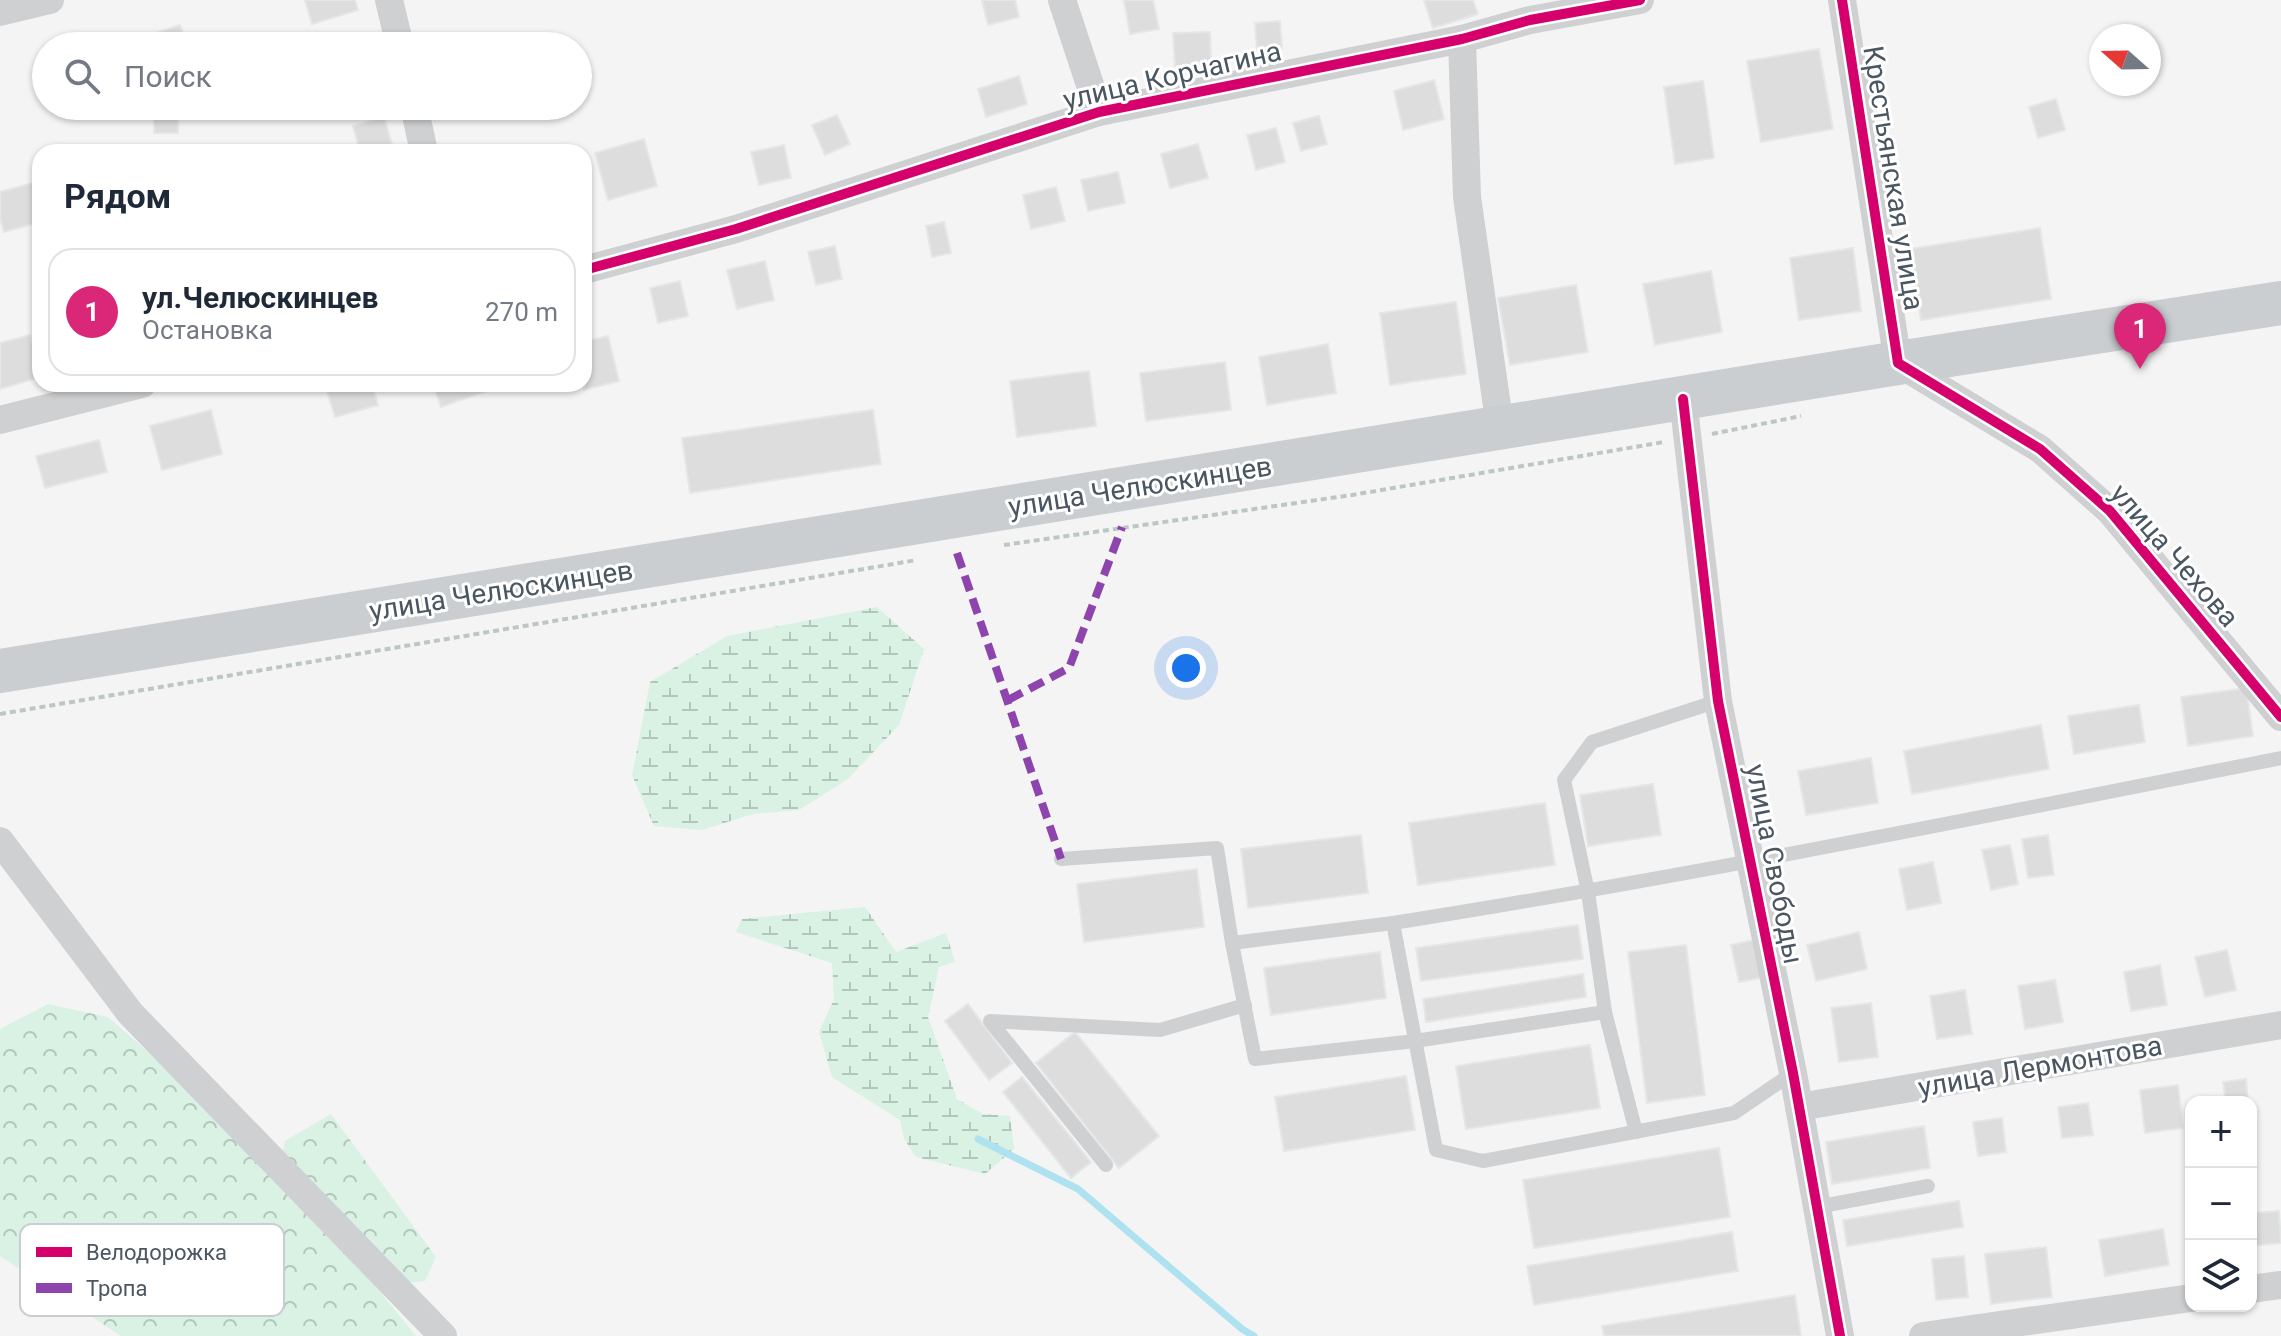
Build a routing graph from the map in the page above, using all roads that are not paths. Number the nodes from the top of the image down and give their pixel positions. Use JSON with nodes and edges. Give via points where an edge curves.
{"nodes":[{"id":1,"x":50,"y":0,"type":"edge"},
{"id":2,"x":389,"y":0,"type":"edge"},
{"id":3,"x":1062,"y":0,"type":"edge"},
{"id":4,"x":1640,"y":0,"type":"edge"},
{"id":5,"x":1842,"y":0,"type":"edge"},
{"id":6,"x":1527,"y":10,"type":"edge"},
{"id":7,"x":0,"y":12,"type":"edge"},
{"id":8,"x":397,"y":32,"type":"edge"},
{"id":9,"x":1462,"y":39,"type":"junction"},
{"id":10,"x":1099,"y":112,"type":"junction"},
{"id":11,"x":417,"y":120,"type":"edge"},
{"id":12,"x":422,"y":144,"type":"edge"},
{"id":13,"x":592,"y":268,"type":"edge"},
{"id":14,"x":2281,"y":303,"type":"edge"},
{"id":15,"x":1898,"y":363,"type":"junction"},
{"id":16,"x":110,"y":392,"type":"edge"},
{"id":17,"x":1685,"y":419,"type":"junction"},
{"id":18,"x":0,"y":420,"type":"edge"},
{"id":19,"x":1500,"y":427,"type":"junction"},
{"id":20,"x":0,"y":671,"type":"edge"},
{"id":21,"x":1718,"y":701,"type":"junction"},
{"id":22,"x":2281,"y":717,"type":"edge"},
{"id":23,"x":2281,"y":758,"type":"edge"},
{"id":24,"x":0,"y":841,"type":"edge"},
{"id":25,"x":1061,"y":859,"type":"dead end"},
{"id":26,"x":1751,"y":863,"type":"junction"},
{"id":27,"x":1588,"y":892,"type":"junction"},
{"id":28,"x":1393,"y":923,"type":"junction"},
{"id":29,"x":1232,"y":943,"type":"junction"},
{"id":30,"x":1245,"y":1005,"type":"junction"},
{"id":31,"x":1605,"y":1012,"type":"junction"},
{"id":32,"x":2281,"y":1025,"type":"edge"},
{"id":33,"x":1415,"y":1041,"type":"junction"},
{"id":34,"x":1793,"y":1073,"type":"junction"},
{"id":35,"x":1799,"y":1107,"type":"junction"},
{"id":36,"x":1636,"y":1132,"type":"junction"},
{"id":37,"x":1106,"y":1165,"type":"dead end"},
{"id":38,"x":1928,"y":1186,"type":"dead end"},
{"id":39,"x":1817,"y":1207,"type":"junction"},
{"id":40,"x":2281,"y":1285,"type":"edge"},
{"id":41,"x":2257,"y":1288,"type":"edge"},
{"id":42,"x":2185,"y":1299,"type":"edge"},
{"id":43,"x":443,"y":1336,"type":"edge"},
{"id":44,"x":1840,"y":1336,"type":"edge"},
{"id":45,"x":1923,"y":1336,"type":"edge"}],
"edges":[{"from":1,"to":7,"type":"street"},
{"from":2,"to":8,"type":"street"},
{"from":3,"to":10,"type":"street"},
{"from":4,"to":6,"type":"street","name":"улица Корчагина"},
{"from":5,"to":15,"type":"street","name":"Крестьянская улица"},
{"from":6,"to":9,"type":"street","name":"улица Корчагина"},
{"from":9,"to":10,"type":"street","name":"улица Корчагина"},
{"from":9,"to":19,"type":"street","via":[[1467,197]]},
{"from":10,"to":13,"type":"street","name":"улица Корчагина","via":[[736,229]]},
{"from":11,"to":12,"type":"street"},
{"from":14,"to":15,"type":"main road","name":"улица Челюскинцев"},
{"from":15,"to":17,"type":"main road","name":"улица Челюскинцев"},
{"from":15,"to":22,"type":"street","name":"улица Чехова","via":[[2040,449],[2110,511]]},
{"from":16,"to":18,"type":"street"},
{"from":17,"to":19,"type":"main road","name":"улица Челюскинцев"},
{"from":17,"to":21,"type":"street","name":"улица Свободы"},
{"from":19,"to":20,"type":"main road","name":"улица Челюскинцев"},
{"from":21,"to":26,"type":"street","name":"улица Свободы"},
{"from":21,"to":27,"type":"lane","via":[[1592,742],[1564,780]]},
{"from":23,"to":26,"type":"lane"},
{"from":24,"to":43,"type":"street","via":[[130,1013]]},
{"from":25,"to":29,"type":"lane","via":[[1217,848]]},
{"from":26,"to":27,"type":"lane"},
{"from":26,"to":34,"type":"street","name":"улица Свободы"},
{"from":27,"to":28,"type":"lane"},
{"from":27,"to":31,"type":"lane"},
{"from":28,"to":29,"type":"lane"},
{"from":28,"to":33,"type":"lane"},
{"from":29,"to":30,"type":"lane"},
{"from":30,"to":33,"type":"lane","via":[[1255,1059]]},
{"from":30,"to":37,"type":"lane","via":[[1160,1030],[990,1021]]},
{"from":31,"to":33,"type":"lane"},
{"from":31,"to":36,"type":"lane"},
{"from":32,"to":35,"type":"street","name":"улица Лермонтова"},
{"from":33,"to":36,"type":"lane","via":[[1436,1150],[1483,1161]]},
{"from":34,"to":35,"type":"street","name":"улица Свободы"},
{"from":34,"to":36,"type":"lane","via":[[1734,1113]]},
{"from":35,"to":39,"type":"street","name":"улица Свободы"},
{"from":38,"to":39,"type":"lane"},
{"from":39,"to":44,"type":"street","name":"улица Свободы"},
{"from":40,"to":41,"type":"street"},
{"from":42,"to":45,"type":"street"}]}
